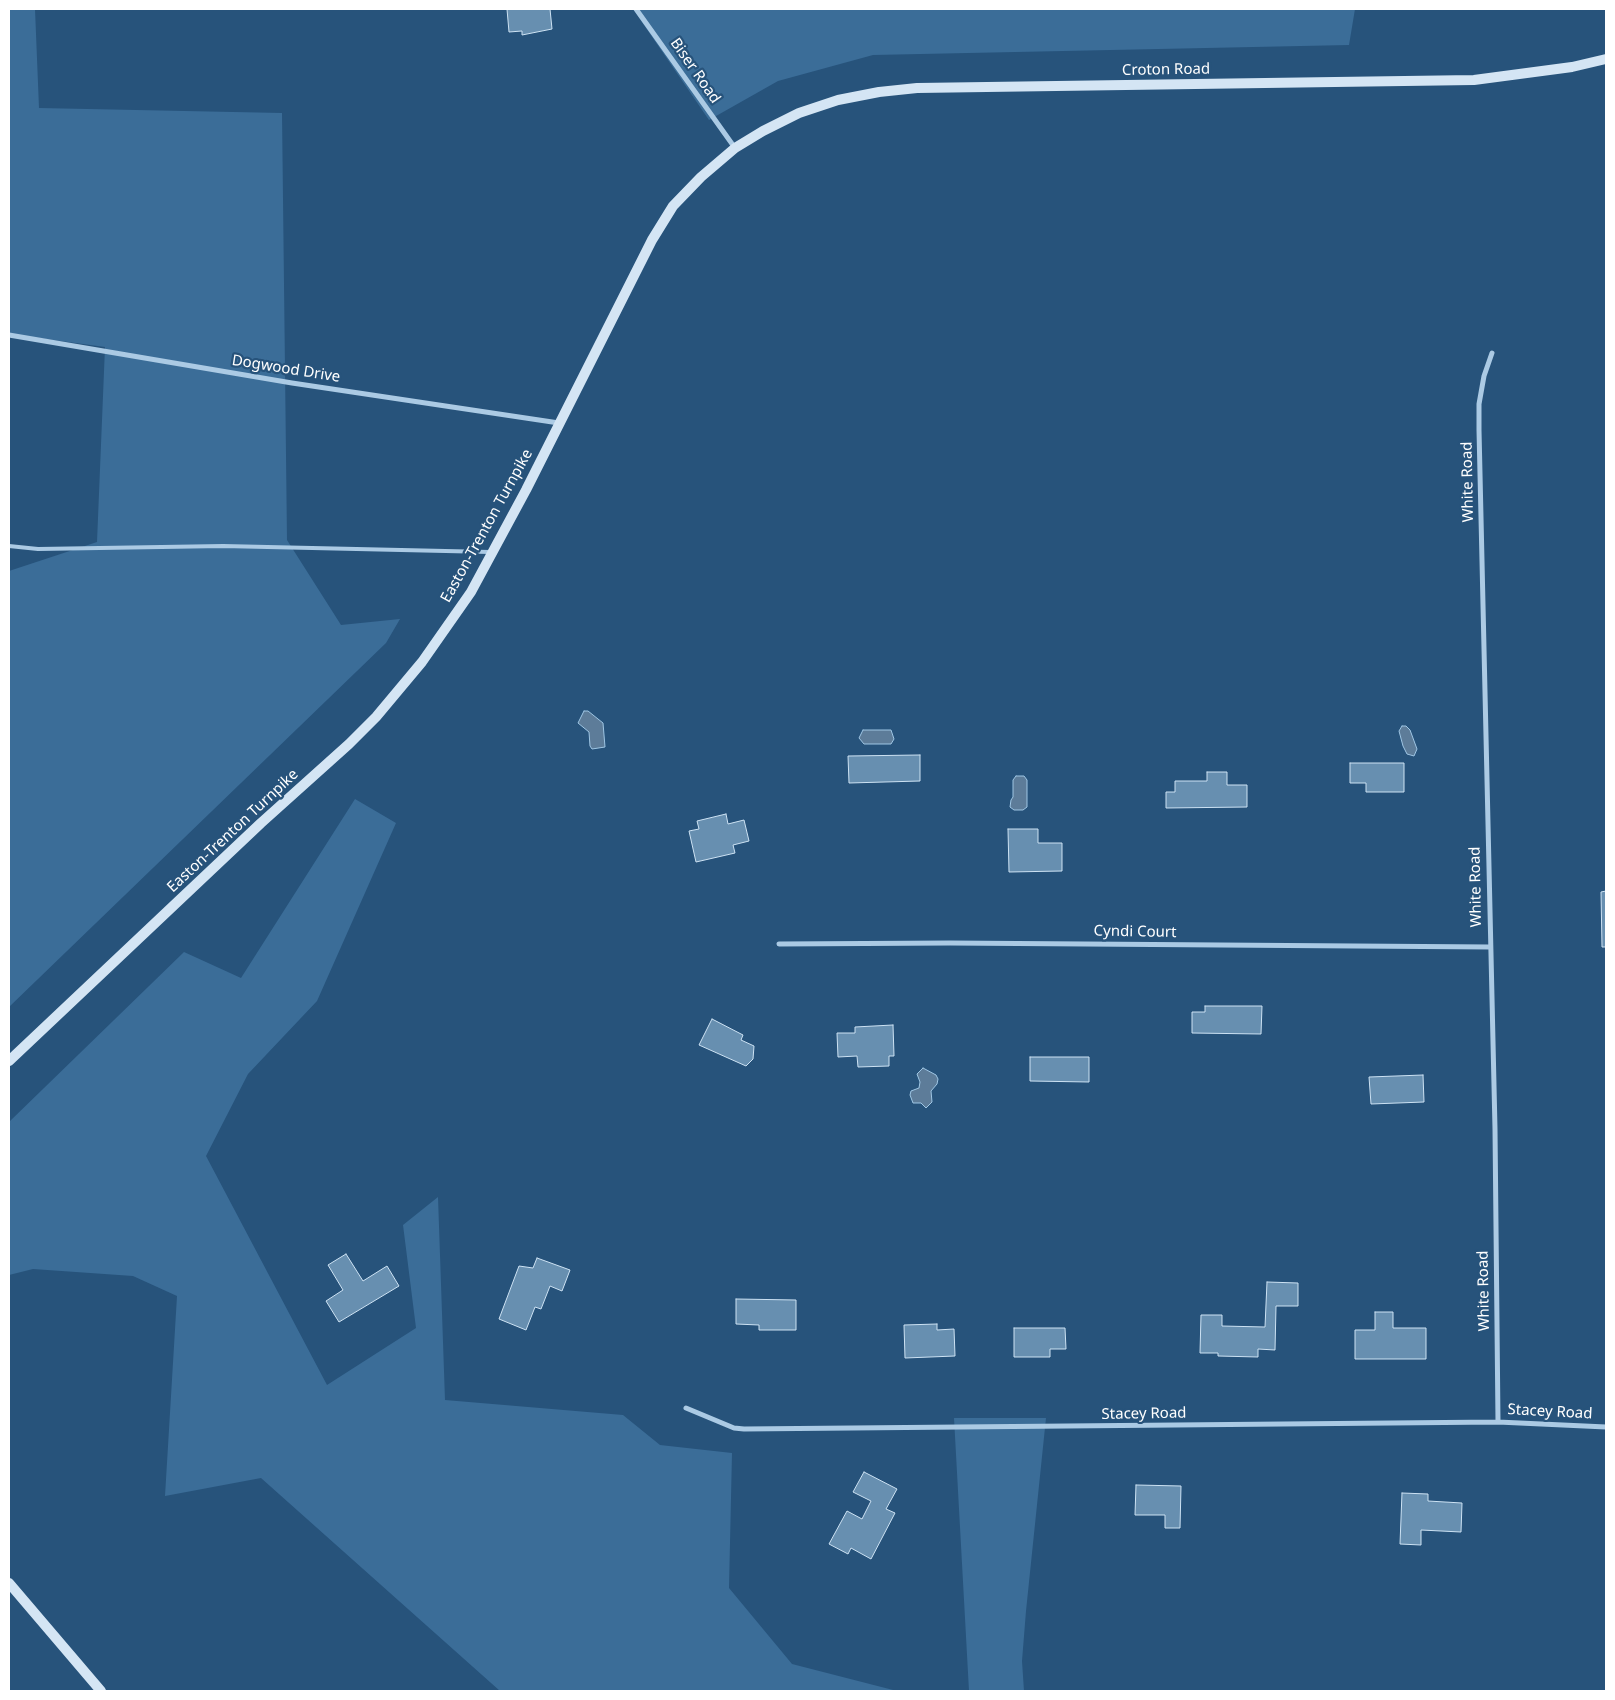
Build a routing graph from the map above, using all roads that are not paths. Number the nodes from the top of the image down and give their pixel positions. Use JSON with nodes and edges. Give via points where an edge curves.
{"nodes":[{"id":1,"x":636,"y":9,"type":"edge"},
{"id":2,"x":1606,"y":59,"type":"edge"},
{"id":3,"x":735,"y":148,"type":"junction"},
{"id":4,"x":9,"y":335,"type":"edge"},
{"id":5,"x":1492,"y":353,"type":"dead end"},
{"id":6,"x":560,"y":423,"type":"junction"},
{"id":7,"x":9,"y":546,"type":"edge"},
{"id":8,"x":492,"y":552,"type":"junction"},
{"id":9,"x":779,"y":944,"type":"dead end"},
{"id":10,"x":1490,"y":947,"type":"junction"},
{"id":11,"x":9,"y":1061,"type":"edge"},
{"id":12,"x":686,"y":1408,"type":"dead end"},
{"id":13,"x":1498,"y":1422,"type":"junction"},
{"id":14,"x":1606,"y":1427,"type":"edge"},
{"id":15,"x":9,"y":1583,"type":"edge"},
{"id":16,"x":101,"y":1691,"type":"edge"}],
"edges":[{"from":1,"to":3,"type":"street","name":"Biser Road"},
{"from":2,"to":3,"type":"main road","name":"Croton Road","via":[[1562,69],[1474,80],[942,88],[879,92],[838,100],[799,113]]},
{"from":3,"to":6,"type":"main road","name":"Easton-Trenton Turnpike","via":[[673,206],[630,280]]},
{"from":4,"to":6,"type":"street","name":"Dogwood Drive","via":[[292,383]]},
{"from":5,"to":10,"type":"street","name":"White Road","via":[[1479,404]]},
{"from":6,"to":8,"type":"main road","name":"Easton-Trenton Turnpike"},
{"from":7,"to":8,"type":"lane","via":[[38,549],[223,546]]},
{"from":8,"to":11,"type":"main road","name":"Easton-Trenton Turnpike","via":[[449,626],[376,717]]},
{"from":9,"to":10,"type":"street","name":"Cyndi Court"},
{"from":10,"to":13,"type":"street","name":"White Road"},
{"from":12,"to":13,"type":"street","name":"Stacey Road","via":[[744,1429]]},
{"from":13,"to":14,"type":"street","name":"Stacey Road"},
{"from":15,"to":16,"type":"main road"}]}
